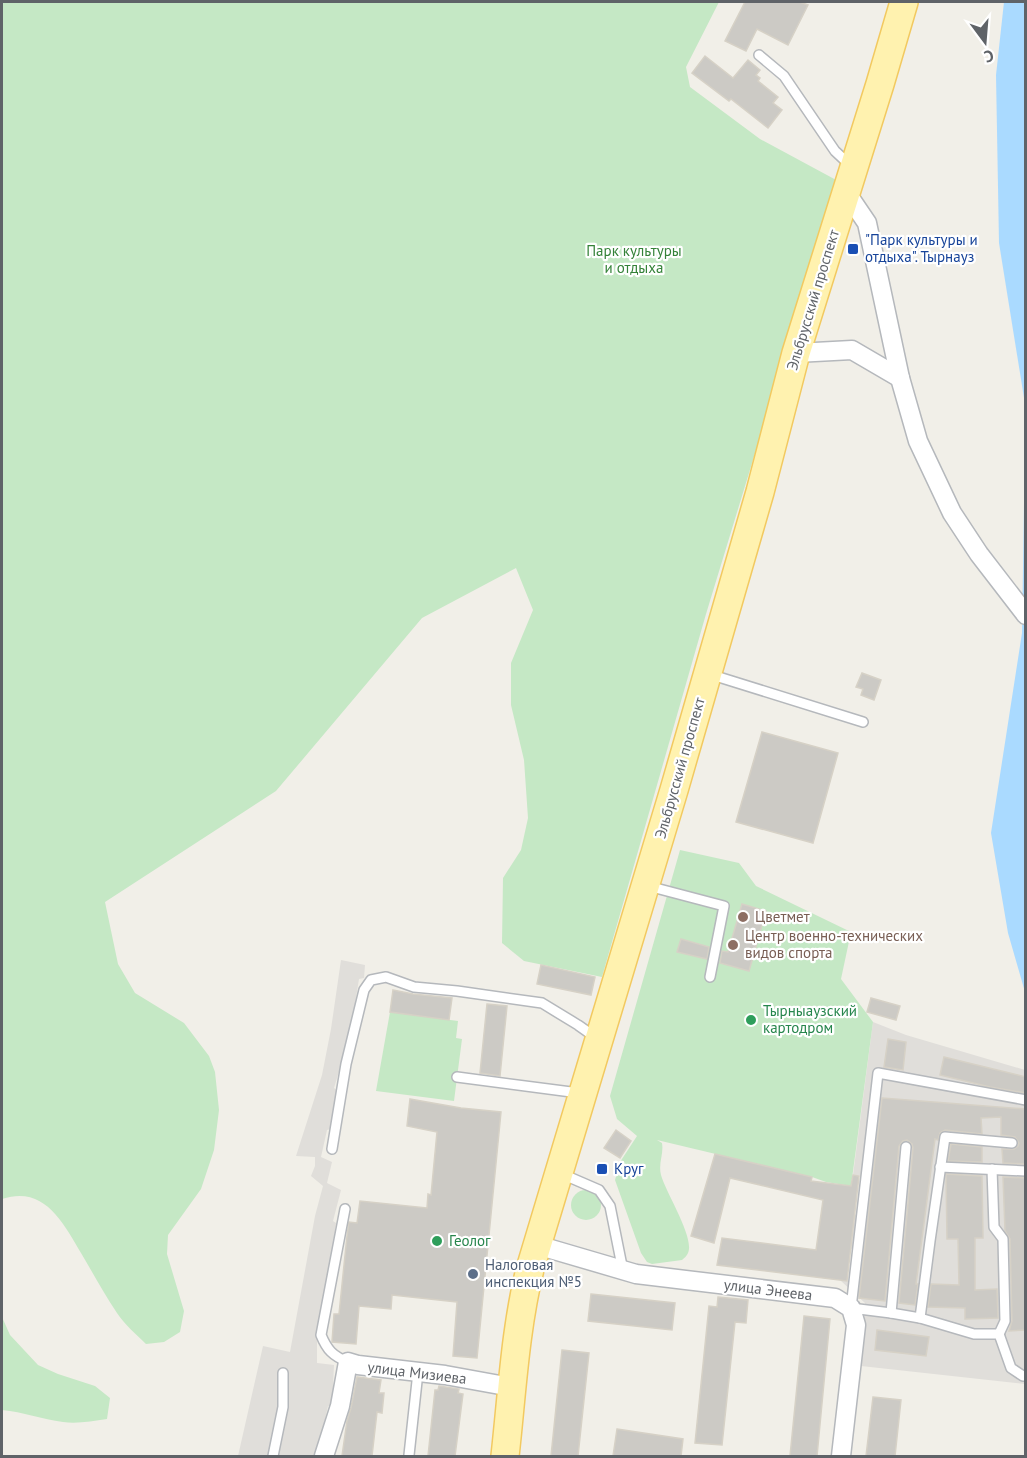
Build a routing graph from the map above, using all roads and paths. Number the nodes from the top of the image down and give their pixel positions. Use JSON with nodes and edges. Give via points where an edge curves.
{"nodes":[{"id":1,"x":904,"y":2,"type":"edge"},
{"id":2,"x":759,"y":55,"type":"dead end"},
{"id":3,"x":850,"y":181,"type":"junction"},
{"id":4,"x":796,"y":353,"type":"junction"},
{"id":5,"x":900,"y":378,"type":"junction"},
{"id":6,"x":1026,"y":615,"type":"edge"},
{"id":7,"x":707,"y":673,"type":"junction"},
{"id":8,"x":863,"y":722,"type":"dead end"},
{"id":9,"x":646,"y":885,"type":"junction"},
{"id":10,"x":710,"y":977,"type":"dead end"},
{"id":11,"x":600,"y":1041,"type":"junction"},
{"id":12,"x":457,"y":1077,"type":"dead end"},
{"id":13,"x":583,"y":1094,"type":"junction"},
{"id":14,"x":1026,"y":1100,"type":"edge"},
{"id":15,"x":1012,"y":1143,"type":"dead end"},
{"id":16,"x":906,"y":1147,"type":"dead end"},
{"id":17,"x":332,"y":1149,"type":"dead end"},
{"id":18,"x":940,"y":1167,"type":"junction"},
{"id":19,"x":992,"y":1169,"type":"junction"},
{"id":20,"x":1026,"y":1171,"type":"edge"},
{"id":21,"x":559,"y":1172,"type":"junction"},
{"id":22,"x":345,"y":1209,"type":"dead end"},
{"id":23,"x":537,"y":1245,"type":"junction"},
{"id":24,"x":623,"y":1271,"type":"junction"},
{"id":25,"x":851,"y":1308,"type":"junction"},
{"id":26,"x":891,"y":1313,"type":"junction"},
{"id":27,"x":920,"y":1318,"type":"junction"},
{"id":28,"x":999,"y":1334,"type":"junction"},
{"id":29,"x":348,"y":1362,"type":"junction"},
{"id":30,"x":418,"y":1372,"type":"junction"},
{"id":31,"x":284,"y":1373,"type":"dead end"},
{"id":32,"x":1026,"y":1376,"type":"edge"},
{"id":33,"x":511,"y":1387,"type":"junction"},
{"id":34,"x":409,"y":1455,"type":"edge"},
{"id":35,"x":273,"y":1456,"type":"edge"},
{"id":36,"x":324,"y":1456,"type":"edge"},
{"id":37,"x":505,"y":1456,"type":"edge"},
{"id":38,"x":841,"y":1456,"type":"edge"}],
"edges":[{"from":1,"to":3,"type":"main road","name":"Эльбрусский проспект"},
{"from":2,"to":3,"type":"lane","via":[[784,76],[835,151]]},
{"from":3,"to":4,"type":"main road","name":"Эльбрусский проспект"},
{"from":3,"to":5,"type":"street","via":[[867,224]]},
{"from":4,"to":5,"type":"street","via":[[852,350]]},
{"from":4,"to":7,"type":"main road","name":"Эльбрусский проспект"},
{"from":5,"to":6,"type":"street","via":[[918,441],[952,513]]},
{"from":7,"to":8,"type":"lane"},
{"from":7,"to":9,"type":"main road","name":"Эльбрусский проспект"},
{"from":9,"to":10,"type":"lane","via":[[724,906]]},
{"from":9,"to":11,"type":"main road","name":"Эльбрусский проспект"},
{"from":11,"to":13,"type":"main road","name":"Эльбрусский проспект"},
{"from":11,"to":17,"type":"lane","via":[[542,1003],[414,987],[386,977],[371,980],[364,990],[346,1064]]},
{"from":12,"to":13,"type":"lane"},
{"from":13,"to":21,"type":"main road","name":"Эльбрусский проспект"},
{"from":14,"to":25,"type":"lane","via":[[878,1073]]},
{"from":15,"to":18,"type":"lane","via":[[945,1137]]},
{"from":16,"to":26,"type":"lane"},
{"from":18,"to":19,"type":"lane"},
{"from":18,"to":27,"type":"lane"},
{"from":19,"to":20,"type":"lane"},
{"from":19,"to":28,"type":"lane","via":[[994,1227],[1003,1239],[1005,1321]]},
{"from":21,"to":23,"type":"main road","name":"Эльбрусский проспект"},
{"from":21,"to":24,"type":"lane","via":[[599,1190],[610,1206]]},
{"from":22,"to":29,"type":"lane","via":[[321,1335],[327,1349]]},
{"from":23,"to":24,"type":"street","name":"улица Энеева"},
{"from":23,"to":33,"type":"main road","name":"Эльбрусский проспект","via":[[522,1306]]},
{"from":24,"to":25,"type":"street","name":"улица Энеева","via":[[835,1298]]},
{"from":25,"to":26,"type":"lane"},
{"from":25,"to":38,"type":"street","via":[[856,1324]]},
{"from":26,"to":27,"type":"lane"},
{"from":27,"to":28,"type":"lane","via":[[974,1334]]},
{"from":28,"to":32,"type":"lane","via":[[1011,1368]]},
{"from":29,"to":30,"type":"street","name":"улица Мизиева"},
{"from":29,"to":36,"type":"street","name":"улица Мизиева","via":[[340,1406]]},
{"from":30,"to":33,"type":"street","name":"улица Мизиева"},
{"from":30,"to":34,"type":"lane"},
{"from":31,"to":35,"type":"lane","via":[[283,1407]]},
{"from":33,"to":37,"type":"main road","name":"Эльбрусский проспект"}]}
